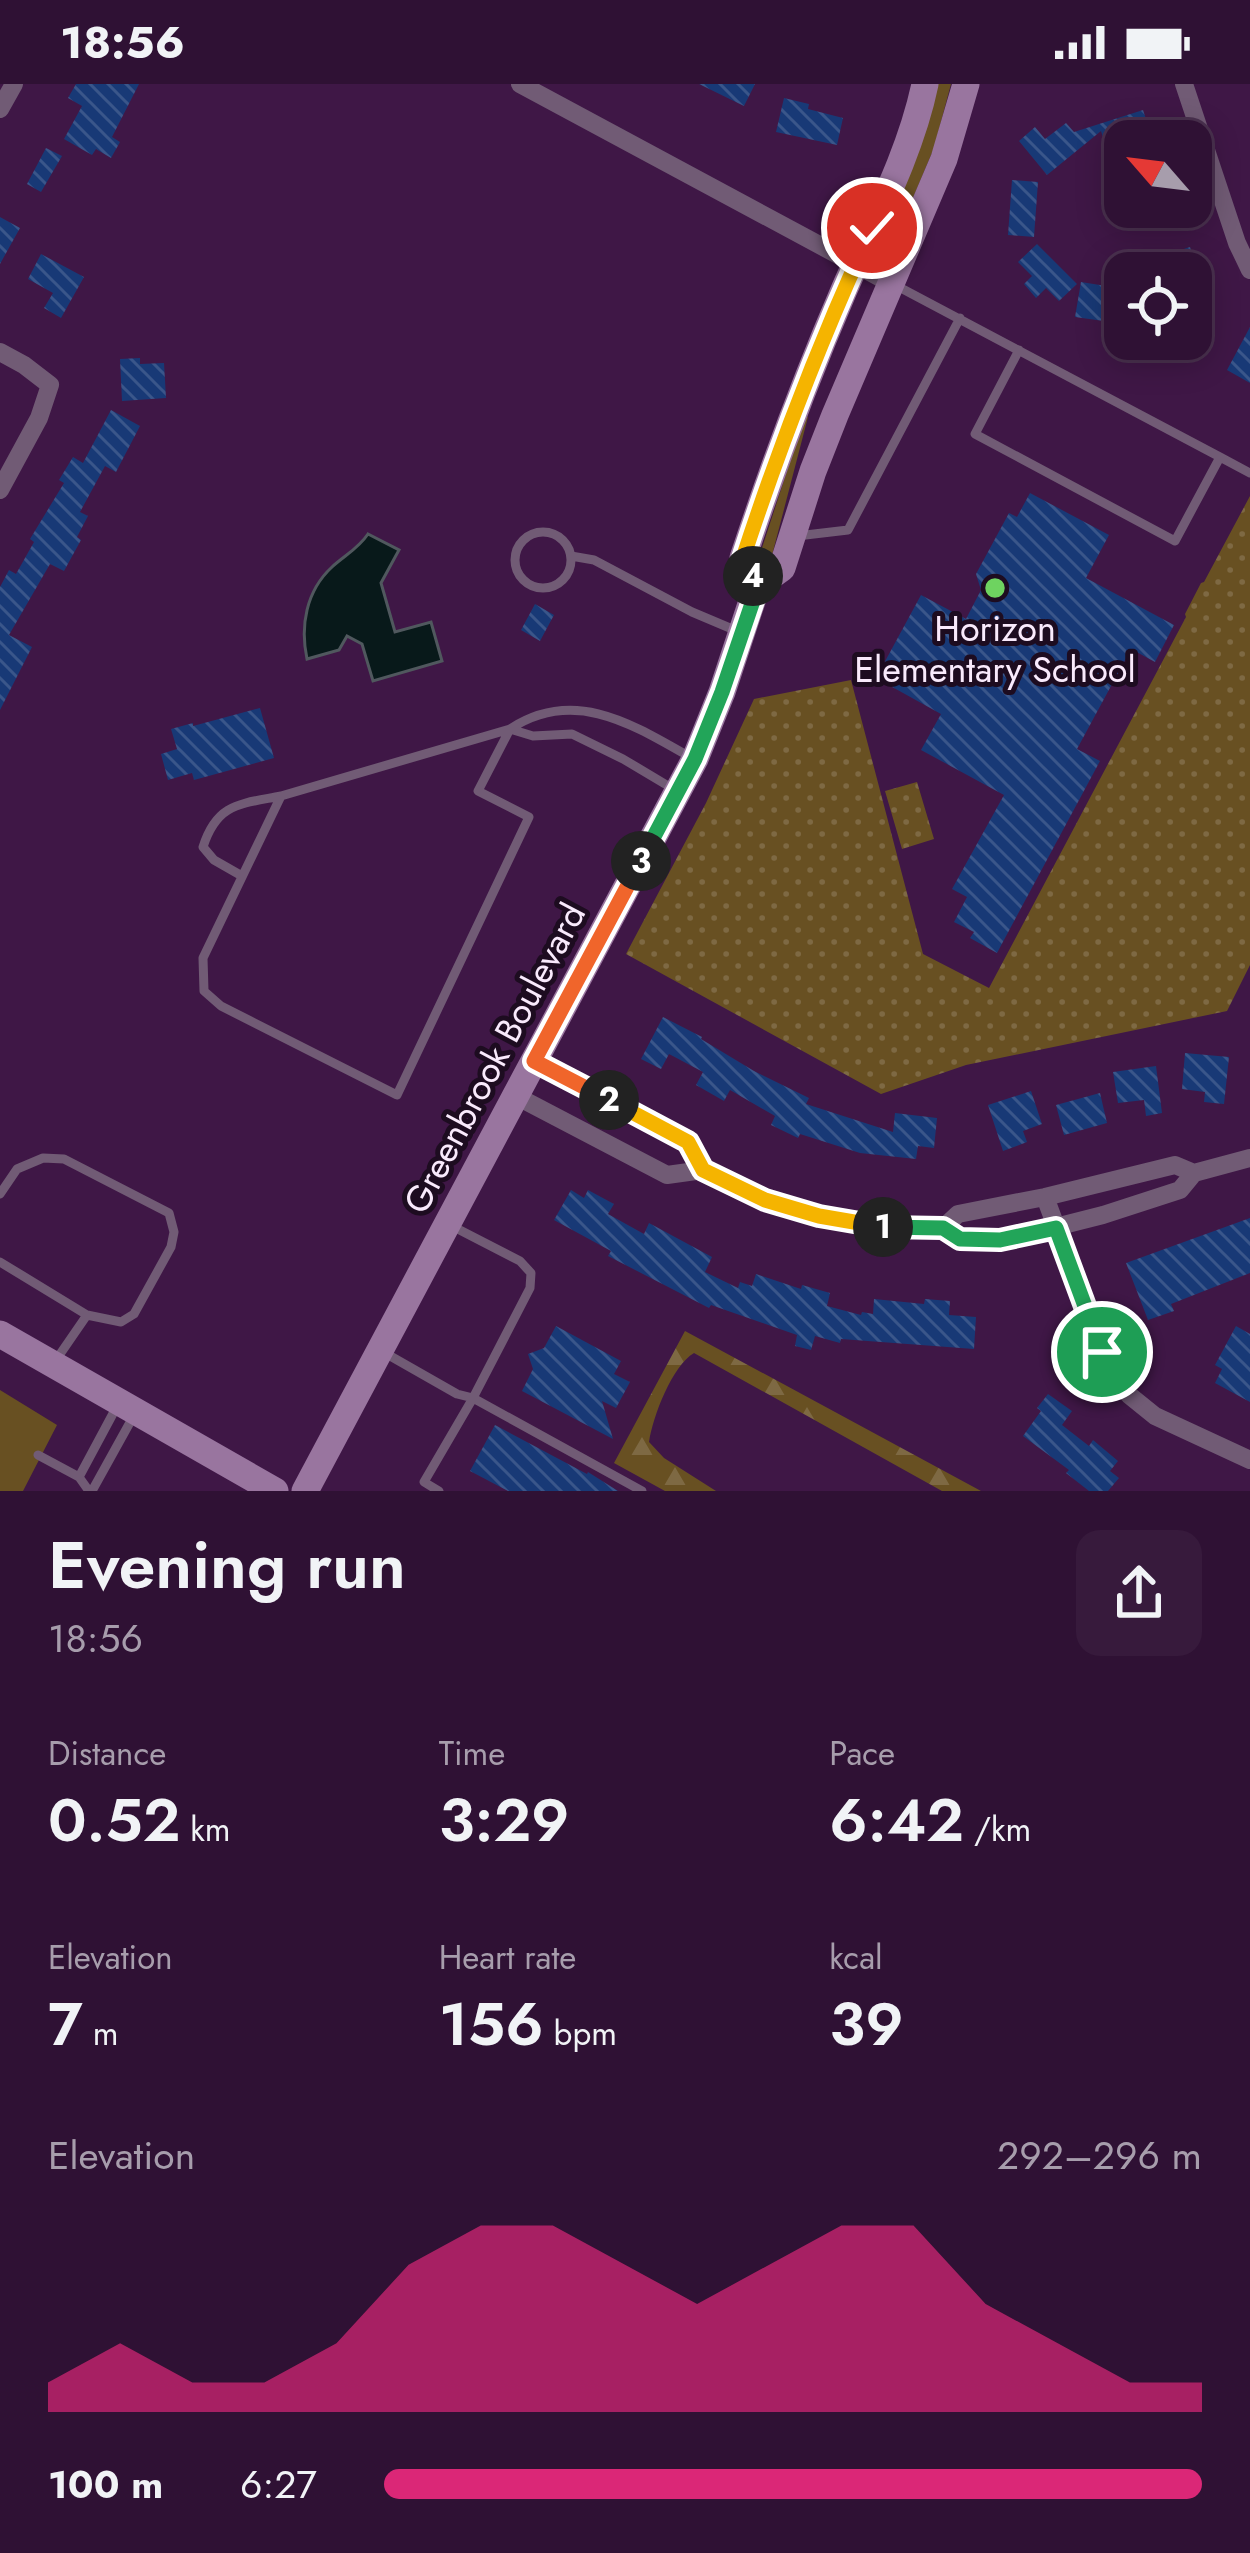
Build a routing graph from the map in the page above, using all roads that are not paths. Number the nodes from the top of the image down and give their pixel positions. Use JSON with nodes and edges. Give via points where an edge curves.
{"nodes":[{"id":1,"x":14,"y":84,"type":"edge"},
{"id":2,"x":520,"y":84,"type":"edge"},
{"id":3,"x":925,"y":84,"type":"edge"},
{"id":4,"x":966,"y":84,"type":"edge"},
{"id":5,"x":1184,"y":84,"type":"edge"},
{"id":6,"x":0,"y":109,"type":"edge"},
{"id":7,"x":1216,"y":180,"type":"junction"},
{"id":8,"x":1212,"y":181,"type":"edge"},
{"id":9,"x":855,"y":264,"type":"junction"},
{"id":10,"x":1250,"y":270,"type":"edge"},
{"id":11,"x":892,"y":284,"type":"junction"},
{"id":12,"x":960,"y":318,"type":"junction"},
{"id":13,"x":1019,"y":350,"type":"junction"},
{"id":14,"x":0,"y":352,"type":"edge"},
{"id":15,"x":1220,"y":458,"type":"junction"},
{"id":16,"x":1250,"y":473,"type":"edge"},
{"id":17,"x":0,"y":490,"type":"edge"},
{"id":18,"x":791,"y":536,"type":"junction"},
{"id":19,"x":571,"y":556,"type":"junction"},
{"id":20,"x":758,"y":586,"type":"junction"},
{"id":21,"x":742,"y":634,"type":"junction"},
{"id":22,"x":510,"y":729,"type":"junction"},
{"id":23,"x":695,"y":759,"type":"junction"},
{"id":24,"x":679,"y":792,"type":"junction"},
{"id":25,"x":281,"y":796,"type":"junction"},
{"id":26,"x":242,"y":876,"type":"junction"},
{"id":27,"x":534,"y":1061,"type":"junction"},
{"id":28,"x":516,"y":1096,"type":"junction"},
{"id":29,"x":1250,"y":1158,"type":"edge"},
{"id":30,"x":703,"y":1170,"type":"junction"},
{"id":31,"x":1194,"y":1172,"type":"junction"},
{"id":32,"x":0,"y":1195,"type":"edge"},
{"id":33,"x":1045,"y":1198,"type":"junction"},
{"id":34,"x":448,"y":1223,"type":"junction"},
{"id":35,"x":943,"y":1228,"type":"junction"},
{"id":36,"x":1056,"y":1228,"type":"junction"},
{"id":37,"x":0,"y":1262,"type":"edge"},
{"id":38,"x":87,"y":1315,"type":"junction"},
{"id":39,"x":0,"y":1334,"type":"edge"},
{"id":40,"x":380,"y":1351,"type":"junction"},
{"id":41,"x":53,"y":1364,"type":"junction"},
{"id":42,"x":473,"y":1398,"type":"junction"},
{"id":43,"x":127,"y":1408,"type":"junction"},
{"id":44,"x":38,"y":1455,"type":"dead end"},
{"id":45,"x":1250,"y":1460,"type":"edge"},
{"id":46,"x":79,"y":1477,"type":"junction"},
{"id":47,"x":91,"y":1491,"type":"edge"},
{"id":48,"x":275,"y":1491,"type":"edge"},
{"id":49,"x":304,"y":1491,"type":"edge"},
{"id":50,"x":440,"y":1491,"type":"edge"},
{"id":51,"x":642,"y":1491,"type":"edge"}],
"edges":[{"from":1,"to":6,"type":"street"},
{"from":2,"to":9,"type":"street"},
{"from":3,"to":9,"type":"main road","name":"Greenbrook Boulevard"},
{"from":4,"to":11,"type":"main road","name":"Greenbrook Boulevard"},
{"from":5,"to":7,"type":"street"},
{"from":7,"to":8,"type":"street"},
{"from":7,"to":10,"type":"street"},
{"from":9,"to":11,"type":"street"},
{"from":9,"to":20,"type":"main road","name":"Greenbrook Boulevard","via":[[743,558]]},
{"from":11,"to":12,"type":"lane"},
{"from":11,"to":18,"type":"main road","name":"Greenbrook Boulevard"},
{"from":12,"to":13,"type":"lane"},
{"from":12,"to":18,"type":"lane","via":[[848,530]]},
{"from":13,"to":15,"type":"lane"},
{"from":13,"to":15,"type":"lane","via":[[975,434],[1175,541]]},
{"from":14,"to":17,"type":"street","via":[[50,385]]},
{"from":15,"to":16,"type":"lane"},
{"from":18,"to":20,"type":"main road","name":"Greenbrook Boulevard","via":[[782,568]]},
{"from":19,"to":19,"type":"lane","via":[[546,532],[520,542],[514,560],[520,578],[544,589],[567,574]]},
{"from":19,"to":21,"type":"lane"},
{"from":20,"to":21,"type":"main road","name":"Greenbrook Boulevard"},
{"from":21,"to":23,"type":"main road","name":"Greenbrook Boulevard"},
{"from":22,"to":23,"type":"lane","via":[[564,710],[599,712]]},
{"from":22,"to":24,"type":"lane","via":[[572,734]]},
{"from":22,"to":25,"type":"lane"},
{"from":22,"to":26,"type":"lane","via":[[478,791],[529,817],[397,1095],[204,991],[203,958]]},
{"from":23,"to":24,"type":"main road","name":"Greenbrook Boulevard"},
{"from":24,"to":27,"type":"main road","name":"Greenbrook Boulevard"},
{"from":25,"to":26,"type":"lane"},
{"from":25,"to":26,"type":"lane","via":[[233,806],[210,825],[203,847]]},
{"from":27,"to":28,"type":"main road","name":"Greenbrook Boulevard"},
{"from":27,"to":30,"type":"street","via":[[688,1142]]},
{"from":28,"to":30,"type":"street","via":[[667,1175]]},
{"from":28,"to":34,"type":"main road","name":"Greenbrook Boulevard"},
{"from":29,"to":31,"type":"street"},
{"from":30,"to":35,"type":"street","via":[[819,1216]]},
{"from":31,"to":33,"type":"street","via":[[1175,1165]]},
{"from":31,"to":36,"type":"street","via":[[1166,1196]]},
{"from":32,"to":38,"type":"lane","via":[[16,1169],[64,1160],[169,1213],[171,1247],[134,1314],[121,1322]]},
{"from":33,"to":35,"type":"street","via":[[958,1214]]},
{"from":33,"to":36,"type":"street"},
{"from":34,"to":40,"type":"main road","name":"Greenbrook Boulevard"},
{"from":34,"to":42,"type":"lane","via":[[531,1273]]},
{"from":35,"to":36,"type":"street","via":[[960,1239],[1000,1240]]},
{"from":36,"to":45,"type":"street","via":[[1118,1382],[1155,1416]]},
{"from":37,"to":38,"type":"lane"},
{"from":38,"to":41,"type":"lane"},
{"from":39,"to":41,"type":"main road"},
{"from":40,"to":42,"type":"lane"},
{"from":40,"to":49,"type":"main road","name":"Greenbrook Boulevard"},
{"from":41,"to":43,"type":"main road"},
{"from":42,"to":50,"type":"lane","via":[[424,1482]]},
{"from":42,"to":51,"type":"lane"},
{"from":43,"to":46,"type":"lane"},
{"from":43,"to":47,"type":"lane"},
{"from":43,"to":48,"type":"main road"},
{"from":44,"to":46,"type":"lane"},
{"from":46,"to":47,"type":"lane"}]}
